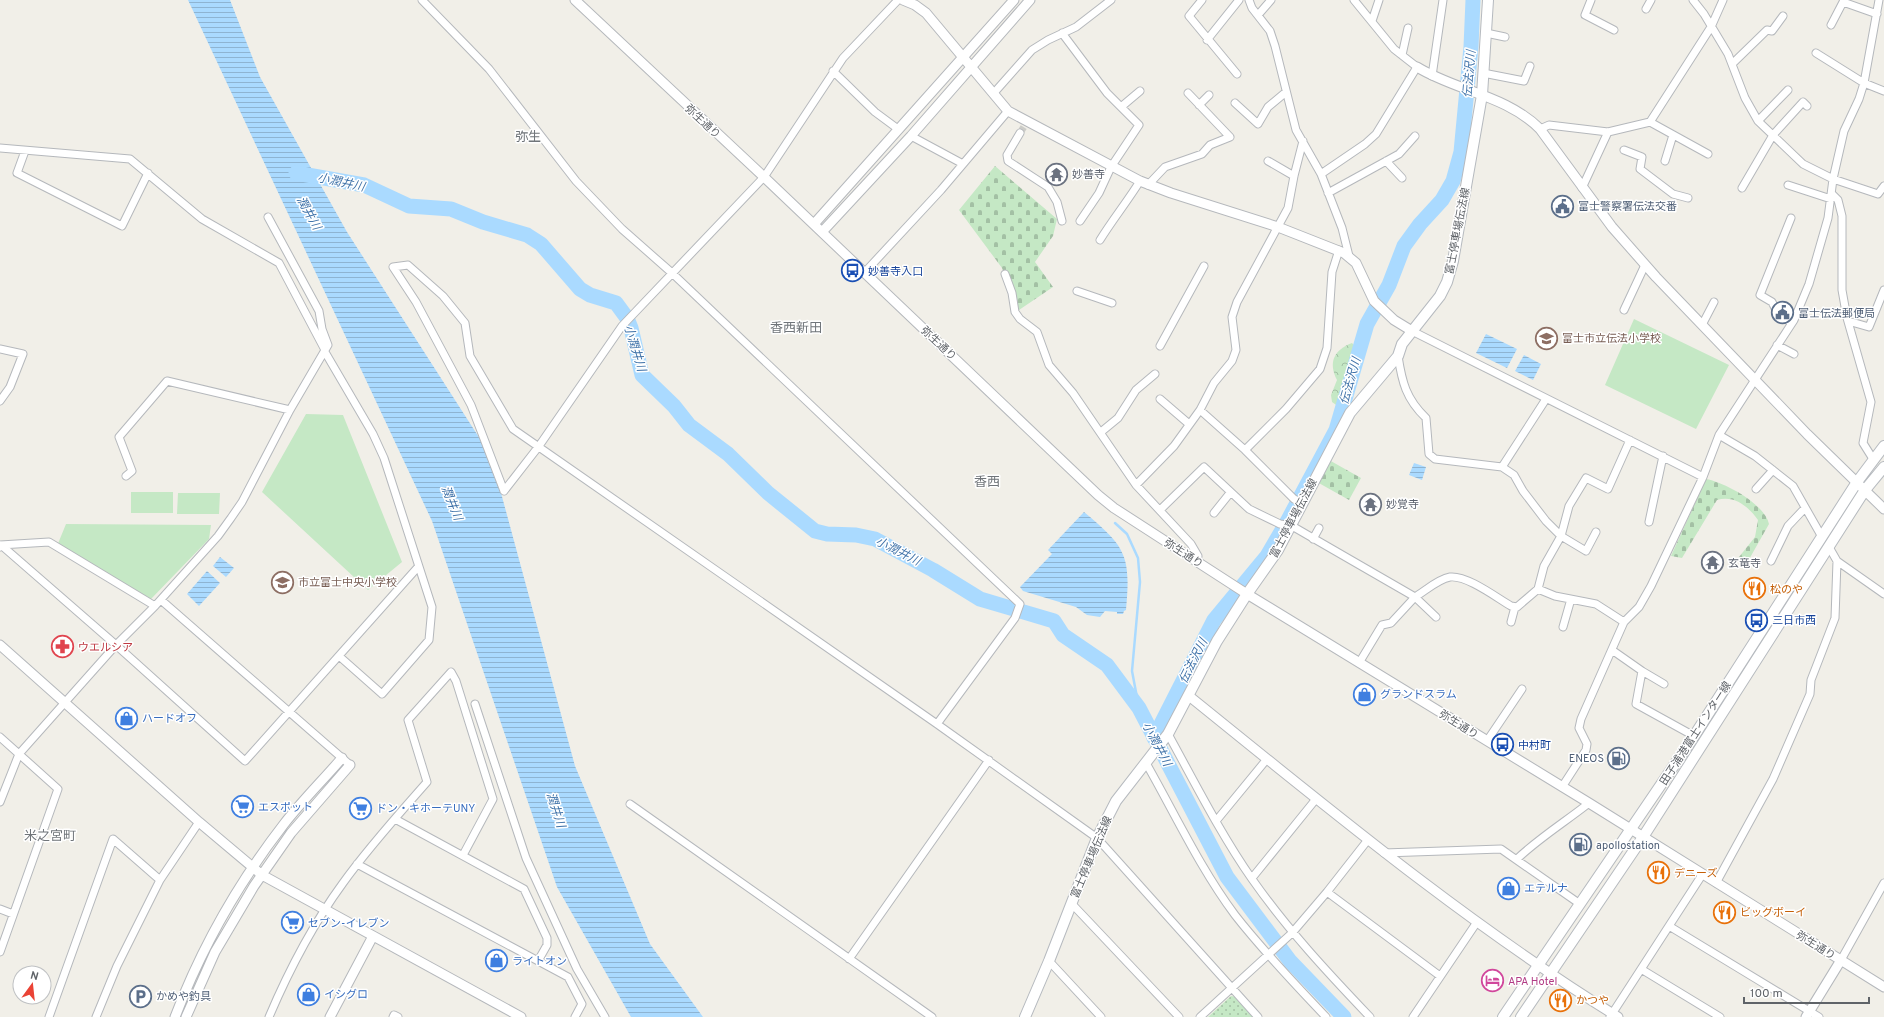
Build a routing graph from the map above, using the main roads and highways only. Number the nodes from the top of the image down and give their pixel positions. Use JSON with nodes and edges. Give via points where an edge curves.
{"nodes":[{"id":1,"x":1488,"y":0,"type":"edge"},
{"id":2,"x":1884,"y":446,"type":"edge"},
{"id":3,"x":1884,"y":467,"type":"edge"},
{"id":4,"x":1025,"y":1017,"type":"edge"},
{"id":5,"x":1503,"y":1017,"type":"edge"},
{"id":6,"x":1521,"y":1017,"type":"edge"}],
"edges":[{"from":1,"to":4,"type":"main road","name":"富士停車場伝法線","via":[[1483,73],[1453,261],[1447,282],[1440,296],[1402,344],[1398,356],[1350,413],[1299,501],[1278,550],[1217,641],[1167,737],[1116,801],[1097,838]]},
{"from":2,"to":5,"type":"main road","name":"田子浦港富士インター線","via":[[1857,482],[1694,736]]},
{"from":3,"to":6,"type":"main road","name":"田子浦港富士インター線","via":[[1865,490],[1643,837]]}]}
